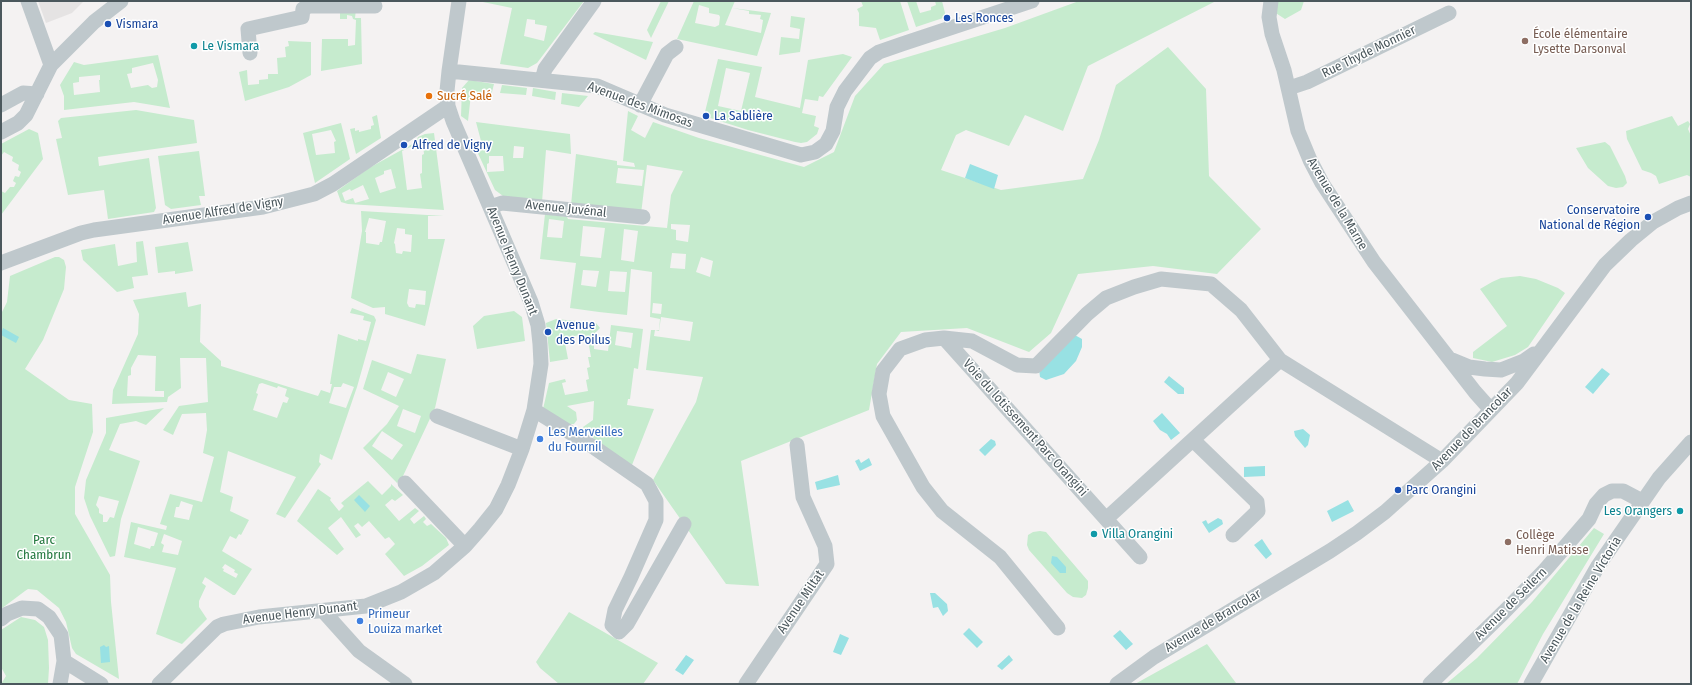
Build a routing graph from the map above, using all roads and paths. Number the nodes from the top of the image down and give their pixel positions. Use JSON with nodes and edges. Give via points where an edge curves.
{"nodes":[{"id":1,"x":28,"y":1,"type":"edge"},
{"id":2,"x":121,"y":1,"type":"edge"},
{"id":3,"x":460,"y":1,"type":"edge"},
{"id":4,"x":594,"y":1,"type":"edge"},
{"id":5,"x":1032,"y":1,"type":"edge"},
{"id":6,"x":1270,"y":1,"type":"edge"},
{"id":7,"x":309,"y":4,"type":"edge"},
{"id":8,"x":375,"y":6,"type":"dead end"},
{"id":9,"x":1449,"y":14,"type":"dead end"},
{"id":10,"x":676,"y":47,"type":"dead end"},
{"id":11,"x":250,"y":53,"type":"dead end"},
{"id":12,"x":449,"y":71,"type":"junction"},
{"id":13,"x":48,"y":72,"type":"junction"},
{"id":14,"x":542,"y":80,"type":"junction"},
{"id":15,"x":1289,"y":88,"type":"junction"},
{"id":16,"x":37,"y":94,"type":"junction"},
{"id":17,"x":1,"y":105,"type":"edge"},
{"id":18,"x":640,"y":105,"type":"junction"},
{"id":19,"x":448,"y":106,"type":"junction"},
{"id":20,"x":1,"y":132,"type":"edge"},
{"id":21,"x":1691,"y":203,"type":"edge"},
{"id":22,"x":490,"y":207,"type":"junction"},
{"id":23,"x":643,"y":217,"type":"dead end"},
{"id":24,"x":1,"y":263,"type":"edge"},
{"id":25,"x":944,"y":338,"type":"junction"},
{"id":26,"x":1544,"y":346,"type":"junction"},
{"id":27,"x":1280,"y":360,"type":"junction"},
{"id":28,"x":1451,"y":360,"type":"junction"},
{"id":29,"x":534,"y":410,"type":"junction"},
{"id":30,"x":1491,"y":410,"type":"junction"},
{"id":31,"x":437,"y":416,"type":"dead end"},
{"id":32,"x":1193,"y":440,"type":"junction"},
{"id":33,"x":1691,"y":442,"type":"edge"},
{"id":34,"x":797,"y":445,"type":"dead end"},
{"id":35,"x":522,"y":449,"type":"junction"},
{"id":36,"x":1442,"y":461,"type":"junction"},
{"id":37,"x":405,"y":484,"type":"dead end"},
{"id":38,"x":1642,"y":501,"type":"junction"},
{"id":39,"x":1106,"y":519,"type":"junction"},
{"id":40,"x":684,"y":524,"type":"dead end"},
{"id":41,"x":1233,"y":535,"type":"dead end"},
{"id":42,"x":465,"y":546,"type":"junction"},
{"id":43,"x":1140,"y":557,"type":"dead end"},
{"id":44,"x":324,"y":612,"type":"junction"},
{"id":45,"x":1,"y":618,"type":"edge"},
{"id":46,"x":1058,"y":628,"type":"dead end"},
{"id":47,"x":64,"y":661,"type":"junction"},
{"id":48,"x":60,"y":684,"type":"edge"},
{"id":49,"x":101,"y":684,"type":"edge"},
{"id":50,"x":159,"y":684,"type":"edge"},
{"id":51,"x":405,"y":684,"type":"edge"},
{"id":52,"x":746,"y":684,"type":"edge"},
{"id":53,"x":1117,"y":684,"type":"edge"},
{"id":54,"x":1430,"y":684,"type":"edge"},
{"id":55,"x":1531,"y":684,"type":"edge"}],
"edges":[{"from":1,"to":13,"type":"street"},
{"from":2,"to":13,"type":"street","via":[[94,22]]},
{"from":3,"to":12,"type":"street","name":"Avenue Henry Dunant"},
{"from":4,"to":14,"type":"street","via":[[545,70]]},
{"from":5,"to":18,"type":"street","name":"Avenue des Mimosas","via":[[902,44],[870,58],[845,91],[837,107],[833,131],[826,144],[815,152],[801,155],[665,115]]},
{"from":6,"to":15,"type":"street","name":"Avenue de la Marne","via":[[1271,29]]},
{"from":7,"to":8,"type":"street"},
{"from":7,"to":11,"type":"street","via":[[303,10],[302,17],[248,29]]},
{"from":9,"to":15,"type":"street","name":"Rue Thyde Monnier","via":[[1307,82]]},
{"from":10,"to":18,"type":"street","via":[[667,54]]},
{"from":12,"to":14,"type":"street","name":"Avenue des Mimosas"},
{"from":12,"to":19,"type":"street","name":"Avenue Henry Dunant"},
{"from":13,"to":16,"type":"street"},
{"from":14,"to":18,"type":"street","name":"Avenue des Mimosas","via":[[597,86]]},
{"from":15,"to":28,"type":"street","name":"Avenue de la Marne","via":[[1302,144],[1322,183],[1374,262]]},
{"from":16,"to":17,"type":"street","via":[[23,93]]},
{"from":16,"to":20,"type":"street","via":[[26,115],[18,123]]},
{"from":19,"to":22,"type":"street","name":"Avenue Henry Dunant"},
{"from":19,"to":24,"type":"street","name":"Avenue Alfred de Vigny","via":[[333,184],[314,194],[262,207],[94,230]]},
{"from":21,"to":26,"type":"street","name":"Avenue de Brancolar","via":[[1653,222],[1605,265]]},
{"from":22,"to":23,"type":"street","name":"Avenue Juvénal","via":[[502,202]]},
{"from":22,"to":29,"type":"street","name":"Avenue Henry Dunant","via":[[529,297],[538,325],[541,364]]},
{"from":25,"to":27,"type":"street","name":"Voie du lotissement Parc Orangini","via":[[972,341],[1017,366],[1036,366],[1106,298],[1161,279],[1211,284],[1241,310]]},
{"from":25,"to":39,"type":"street","name":"Voie du lotissement Parc Orangini"},
{"from":25,"to":46,"type":"street","name":"Voie du lotissement Parc Orangini","via":[[925,340],[900,349],[896,354],[883,371],[879,394],[883,416],[923,487],[942,511],[1000,557]]},
{"from":26,"to":28,"type":"street","via":[[1524,361],[1501,370],[1484,370]]},
{"from":26,"to":30,"type":"street","name":"Avenue de Brancolar","via":[[1517,383]]},
{"from":27,"to":32,"type":"street"},
{"from":27,"to":36,"type":"street","name":"Voie du lotissement Parc Orangini"},
{"from":28,"to":30,"type":"street","name":"Avenue de la Marne"},
{"from":29,"to":35,"type":"street","name":"Avenue Henry Dunant"},
{"from":29,"to":40,"type":"street","via":[[647,484],[656,501],[656,520],[615,610],[612,625],[619,632],[627,624]]},
{"from":30,"to":36,"type":"street","name":"Avenue de Brancolar"},
{"from":31,"to":35,"type":"street"},
{"from":32,"to":39,"type":"street"},
{"from":32,"to":41,"type":"street","via":[[1257,502],[1258,511]]},
{"from":33,"to":38,"type":"street","name":"Avenue de la Reine Victoria"},
{"from":34,"to":52,"type":"street","name":"Avenue Miltat","via":[[804,497],[825,546],[827,564]]},
{"from":35,"to":42,"type":"street","name":"Avenue Henry Dunant","via":[[496,509]]},
{"from":36,"to":53,"type":"street","name":"Avenue de Brancolar","via":[[1406,495],[1357,533],[1154,657]]},
{"from":37,"to":42,"type":"street"},
{"from":38,"to":54,"type":"street","name":"Avenue de Seilern","via":[[1623,491],[1612,491],[1604,495],[1596,504],[1589,519],[1545,570]]},
{"from":38,"to":55,"type":"street","name":"Avenue de la Reine Victoria","via":[[1598,566]]},
{"from":39,"to":43,"type":"street","name":"Voie du lotissement Parc Orangini"},
{"from":42,"to":44,"type":"street","name":"Avenue Henry Dunant","via":[[434,573],[401,592],[366,606]]},
{"from":44,"to":50,"type":"street","name":"Avenue Henry Dunant","via":[[259,617],[217,627]]},
{"from":44,"to":51,"type":"street","via":[[359,650]]},
{"from":45,"to":47,"type":"street","via":[[22,608],[38,609],[49,617],[61,635]]},
{"from":47,"to":48,"type":"street"},
{"from":47,"to":49,"type":"street"}]}
